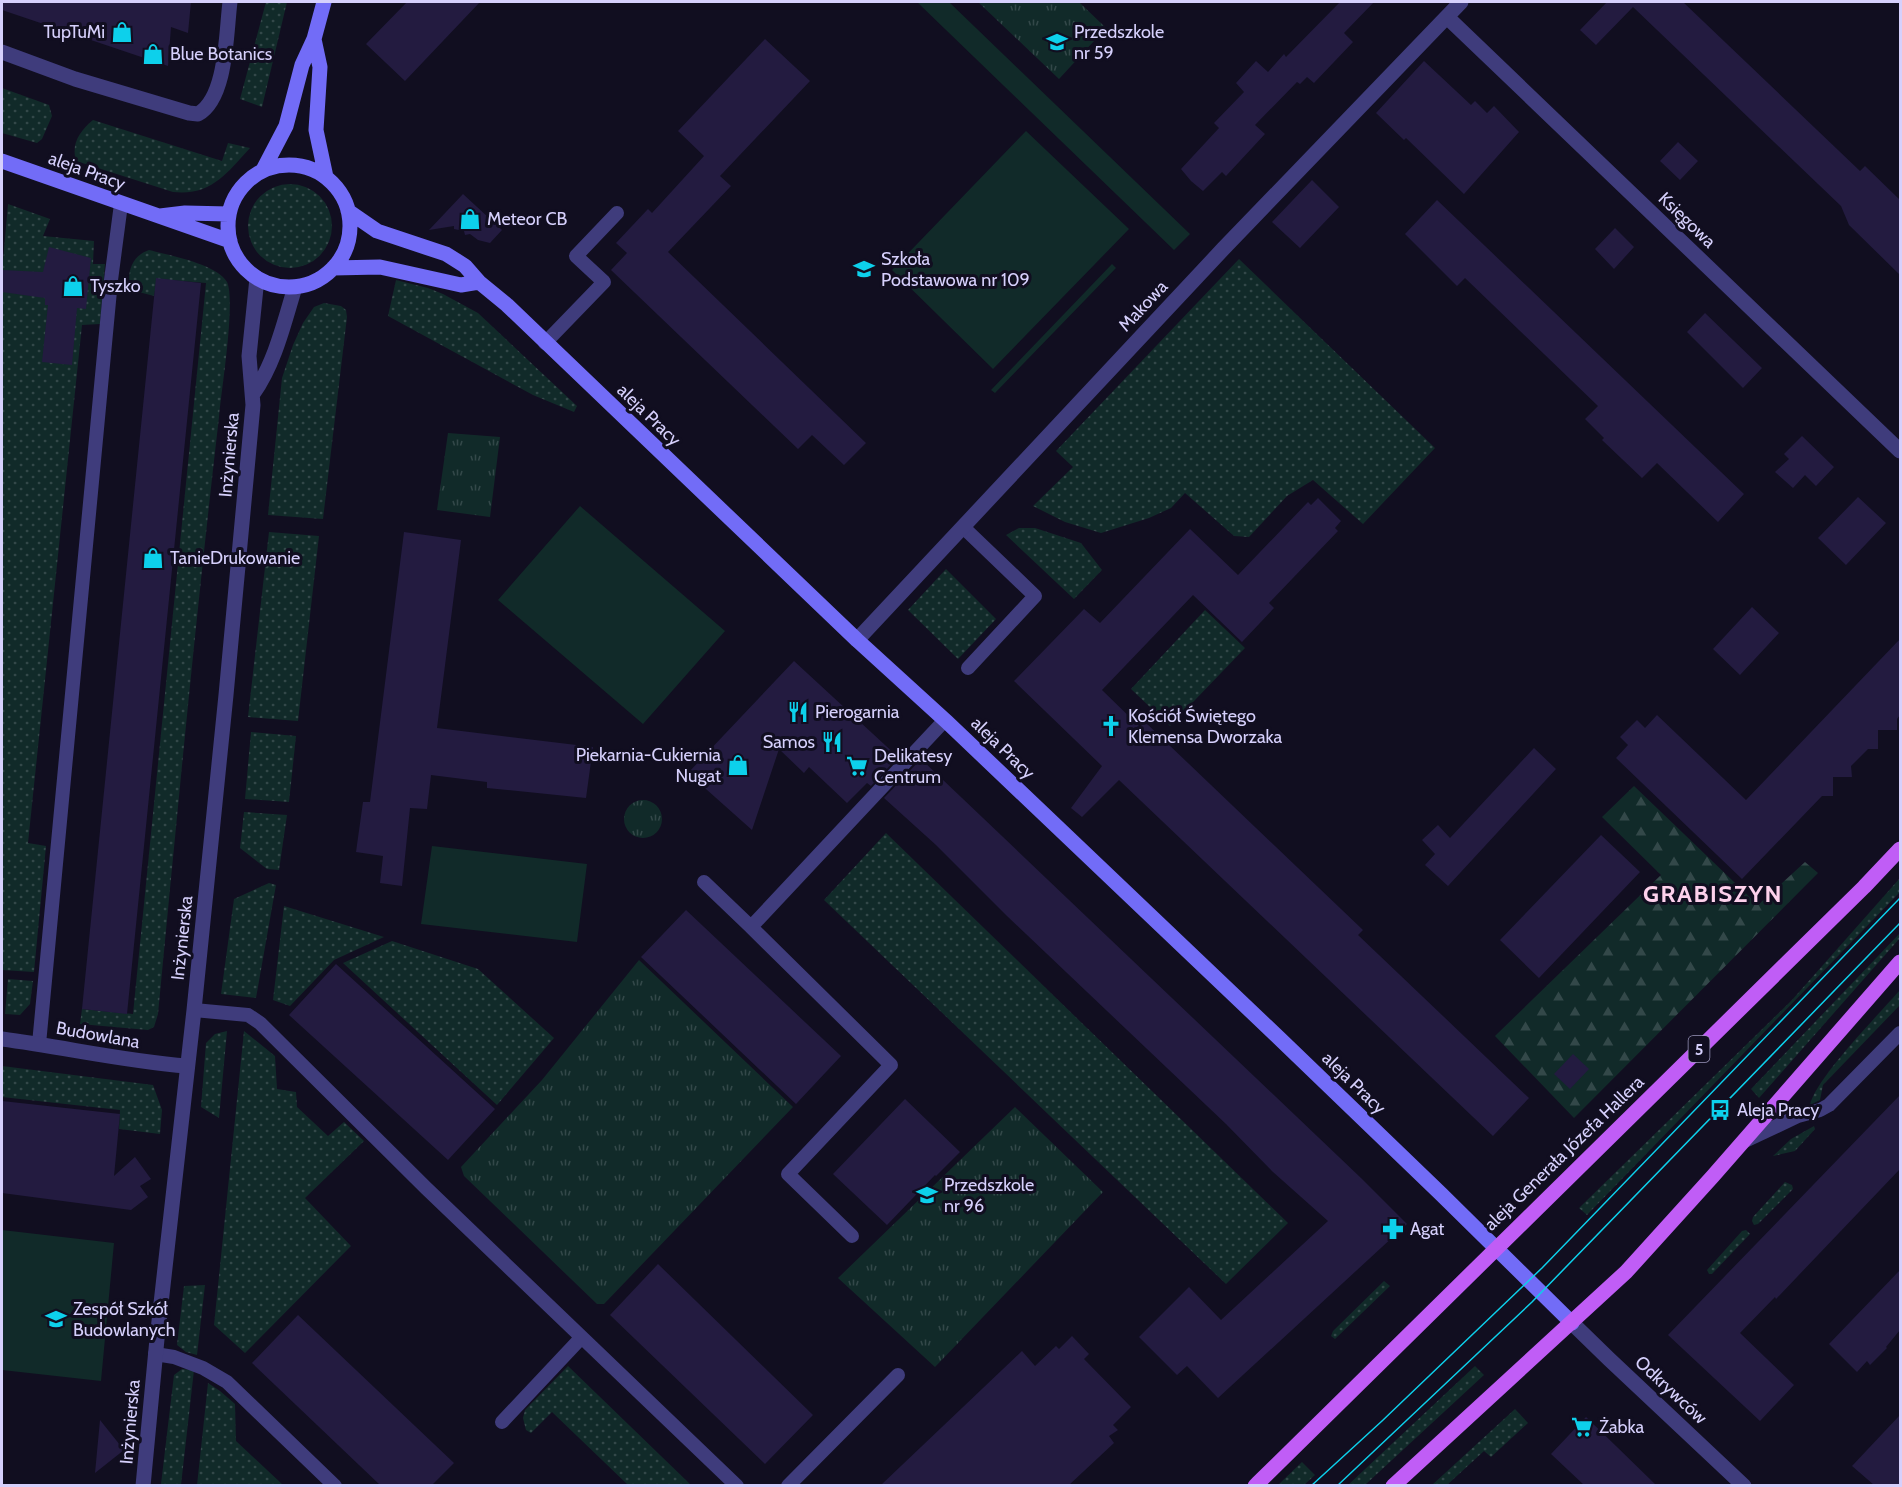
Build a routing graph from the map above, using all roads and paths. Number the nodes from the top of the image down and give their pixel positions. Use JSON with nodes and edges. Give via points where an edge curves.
{"nodes":[{"id":1,"x":230,"y":2,"type":"edge"},
{"id":2,"x":324,"y":2,"type":"edge"},
{"id":3,"x":1461,"y":2,"type":"edge"},
{"id":4,"x":1447,"y":17,"type":"junction"},
{"id":5,"x":314,"y":39,"type":"junction"},
{"id":6,"x":2,"y":52,"type":"edge"},
{"id":7,"x":2,"y":161,"type":"edge"},
{"id":8,"x":263,"y":170,"type":"junction"},
{"id":9,"x":326,"y":177,"type":"junction"},
{"id":10,"x":121,"y":204,"type":"junction"},
{"id":11,"x":348,"y":211,"type":"junction"},
{"id":12,"x":617,"y":213,"type":"dead end"},
{"id":13,"x":229,"y":214,"type":"junction"},
{"id":14,"x":159,"y":216,"type":"junction"},
{"id":15,"x":230,"y":241,"type":"junction"},
{"id":16,"x":333,"y":268,"type":"junction"},
{"id":17,"x":257,"y":278,"type":"junction"},
{"id":18,"x":479,"y":282,"type":"junction"},
{"id":19,"x":295,"y":287,"type":"junction"},
{"id":20,"x":544,"y":343,"type":"junction"},
{"id":21,"x":254,"y":394,"type":"junction"},
{"id":22,"x":1900,"y":451,"type":"edge"},
{"id":23,"x":963,"y":527,"type":"junction"},
{"id":24,"x":857,"y":640,"type":"junction"},
{"id":25,"x":968,"y":668,"type":"dead end"},
{"id":26,"x":945,"y":720,"type":"junction"},
{"id":27,"x":1900,"y":849,"type":"edge"},
{"id":28,"x":704,"y":882,"type":"dead end"},
{"id":29,"x":751,"y":927,"type":"junction"},
{"id":30,"x":1900,"y":962,"type":"edge"},
{"id":31,"x":194,"y":1010,"type":"junction"},
{"id":32,"x":1900,"y":1033,"type":"edge"},
{"id":33,"x":2,"y":1039,"type":"edge"},
{"id":34,"x":39,"y":1044,"type":"junction"},
{"id":35,"x":187,"y":1066,"type":"junction"},
{"id":36,"x":1743,"y":1142,"type":"junction"},
{"id":37,"x":852,"y":1236,"type":"dead end"},
{"id":38,"x":1495,"y":1248,"type":"junction"},
{"id":39,"x":1572,"y":1323,"type":"junction"},
{"id":40,"x":581,"y":1338,"type":"junction"},
{"id":41,"x":155,"y":1354,"type":"junction"},
{"id":42,"x":898,"y":1375,"type":"dead end"},
{"id":43,"x":502,"y":1422,"type":"dead end"},
{"id":44,"x":1401,"y":1482,"type":"edge"},
{"id":45,"x":143,"y":1485,"type":"edge"},
{"id":46,"x":335,"y":1485,"type":"edge"},
{"id":47,"x":737,"y":1485,"type":"edge"},
{"id":48,"x":788,"y":1485,"type":"edge"},
{"id":49,"x":1255,"y":1485,"type":"edge"},
{"id":50,"x":1744,"y":1485,"type":"edge"}],
"edges":[{"from":1,"to":6,"type":"street","via":[[215,94],[198,114],[75,80]]},
{"from":2,"to":5,"type":"street"},
{"from":3,"to":4,"type":"street","name":"Makowa"},
{"from":4,"to":22,"type":"street","name":"Księgowa"},
{"from":4,"to":23,"type":"street","name":"Makowa"},
{"from":5,"to":8,"type":"street","via":[[302,65],[286,126]]},
{"from":5,"to":9,"type":"street","via":[[320,67],[315,130]]},
{"from":7,"to":10,"type":"street","name":"aleja Pracy"},
{"from":8,"to":9,"type":"street","via":[[302,166]]},
{"from":8,"to":13,"type":"street","via":[[241,188]]},
{"from":9,"to":11,"type":"street","via":[[340,192]]},
{"from":10,"to":14,"type":"street","name":"aleja Pracy"},
{"from":10,"to":34,"type":"lane"},
{"from":11,"to":16,"type":"street","via":[[349,236]]},
{"from":11,"to":18,"type":"street","name":"aleja Pracy","via":[[383,233],[446,254],[465,266]]},
{"from":12,"to":20,"type":"lane","via":[[576,256],[604,282]]},
{"from":13,"to":14,"type":"street","name":"aleja Pracy"},
{"from":13,"to":15,"type":"street"},
{"from":14,"to":15,"type":"street","name":"aleja Pracy"},
{"from":15,"to":17,"type":"street","via":[[239,262]]},
{"from":16,"to":18,"type":"street","via":[[380,267],[460,285]]},
{"from":16,"to":19,"type":"street","via":[[309,284]]},
{"from":17,"to":19,"type":"street"},
{"from":17,"to":21,"type":"street","name":"Inżynierska","via":[[249,356]]},
{"from":18,"to":20,"type":"street","name":"aleja Pracy"},
{"from":19,"to":21,"type":"street","name":"Inżynierska","via":[[278,342]]},
{"from":20,"to":24,"type":"street","name":"aleja Pracy"},
{"from":21,"to":31,"type":"street","name":"Inżynierska"},
{"from":23,"to":24,"type":"street","name":"Makowa"},
{"from":23,"to":25,"type":"lane","via":[[1035,596]]},
{"from":24,"to":26,"type":"street","name":"aleja Pracy"},
{"from":26,"to":29,"type":"lane"},
{"from":26,"to":38,"type":"street","name":"aleja Pracy"},
{"from":27,"to":38,"type":"main road","name":"aleja Generała Józefa Hallera","number":"5"},
{"from":28,"to":29,"type":"lane"},
{"from":29,"to":37,"type":"lane","via":[[891,1065],[788,1174]]},
{"from":30,"to":36,"type":"main road"},
{"from":31,"to":35,"type":"street","name":"Inżynierska"},
{"from":31,"to":40,"type":"lane","via":[[248,1015],[260,1023]]},
{"from":32,"to":36,"type":"lane","via":[[1829,1105]]},
{"from":33,"to":34,"type":"street","name":"Budowlana"},
{"from":34,"to":35,"type":"street","name":"Budowlana","via":[[130,1061]]},
{"from":35,"to":41,"type":"street","name":"Inżynierska"},
{"from":36,"to":39,"type":"main road","via":[[1626,1272]]},
{"from":38,"to":39,"type":"street","name":"aleja Pracy"},
{"from":38,"to":49,"type":"main road","name":"aleja Generała Józefa Hallera","number":"5"},
{"from":39,"to":44,"type":"main road"},
{"from":39,"to":50,"type":"street","name":"Odkrywców"},
{"from":40,"to":43,"type":"lane"},
{"from":40,"to":47,"type":"lane"},
{"from":41,"to":45,"type":"street","name":"Inżynierska"},
{"from":41,"to":46,"type":"lane","via":[[203,1368],[227,1382]]},
{"from":42,"to":48,"type":"lane"}]}
